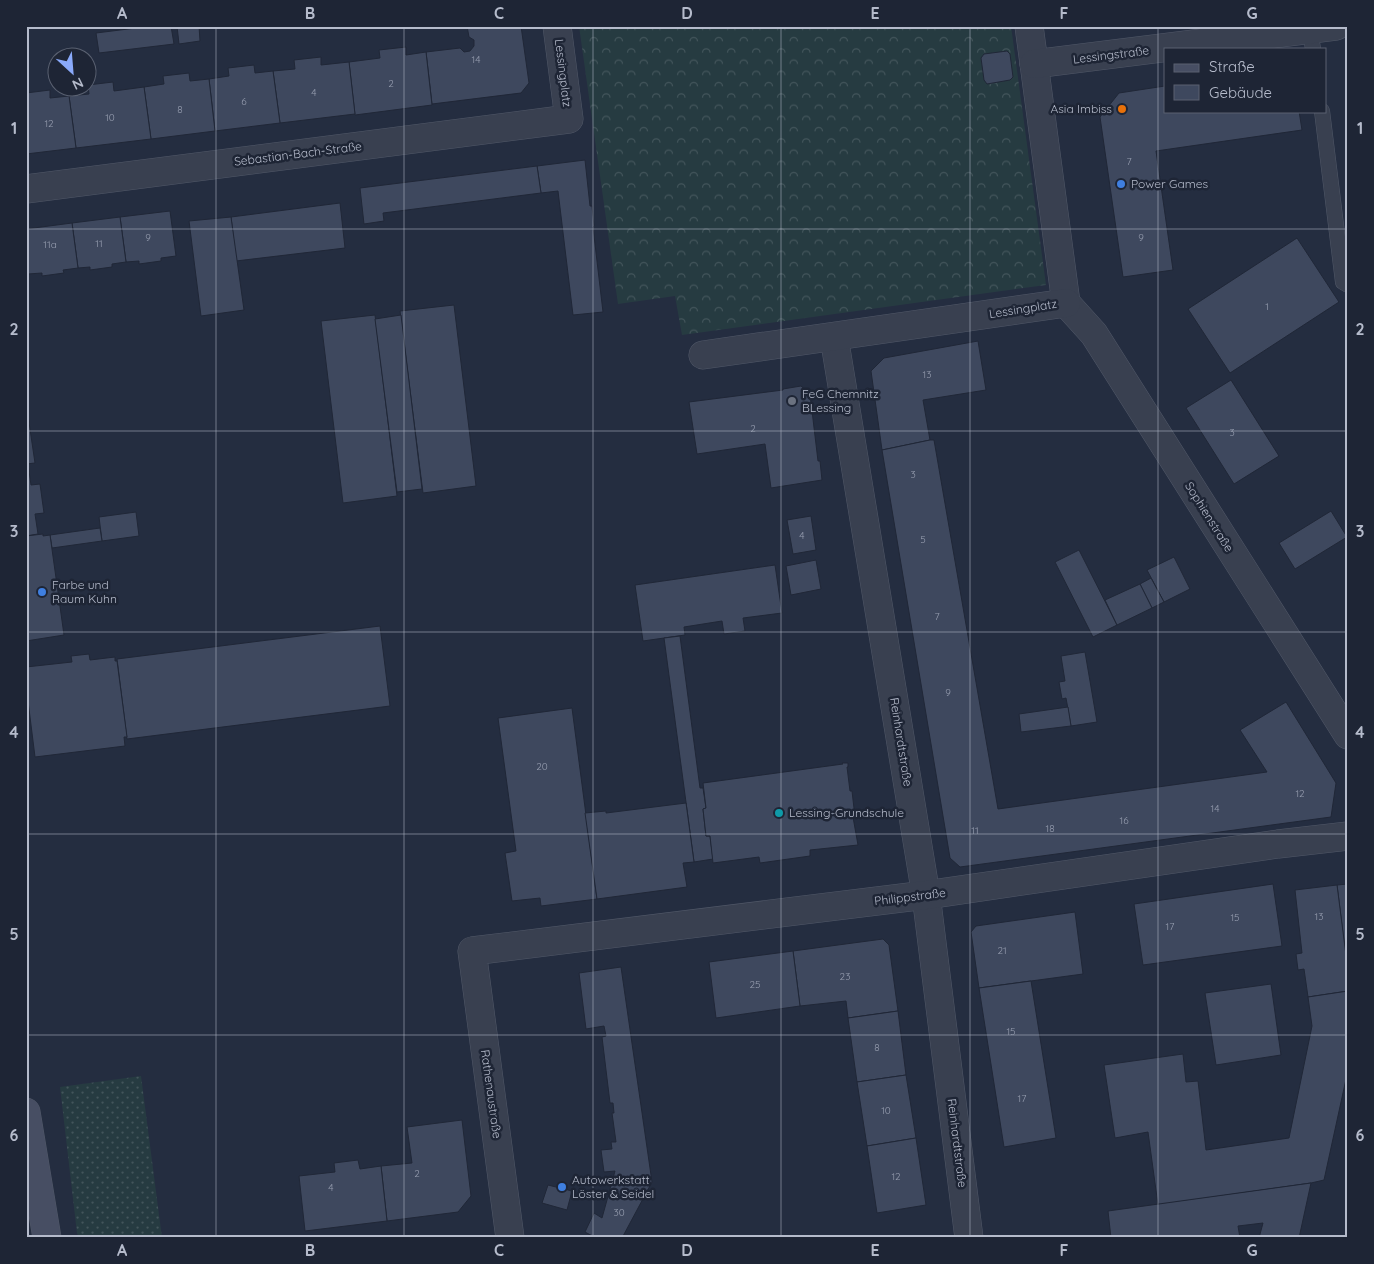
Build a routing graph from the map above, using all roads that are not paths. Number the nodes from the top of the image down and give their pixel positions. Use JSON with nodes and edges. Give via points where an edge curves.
{"nodes":[{"id":1,"x":557,"y":26,"type":"edge"},
{"id":2,"x":1029,"y":26,"type":"edge"},
{"id":3,"x":1336,"y":26,"type":"edge"},
{"id":4,"x":1311,"y":39,"type":"edge"},
{"id":5,"x":1211,"y":48,"type":"edge"},
{"id":6,"x":1164,"y":52,"type":"edge"},
{"id":7,"x":1034,"y":64,"type":"junction"},
{"id":8,"x":1322,"y":112,"type":"edge"},
{"id":9,"x":569,"y":119,"type":"joint"},
{"id":10,"x":26,"y":190,"type":"edge"},
{"id":11,"x":1348,"y":286,"type":"edge"},
{"id":12,"x":1066,"y":302,"type":"junction"},
{"id":13,"x":834,"y":337,"type":"junction"},
{"id":14,"x":703,"y":355,"type":"dead end"},
{"id":15,"x":1348,"y":735,"type":"edge"},
{"id":16,"x":1348,"y":836,"type":"edge"},
{"id":17,"x":926,"y":895,"type":"junction"},
{"id":18,"x":472,"y":950,"type":"joint"},
{"id":19,"x":26,"y":1112,"type":"edge"},
{"id":20,"x":47,"y":1238,"type":"edge"},
{"id":21,"x":510,"y":1238,"type":"edge"},
{"id":22,"x":969,"y":1238,"type":"edge"}],
"edges":[{"from":1,"to":9,"type":"street","name":"Lessingplatz"},
{"from":2,"to":7,"type":"street","name":"Lessingplatz"},
{"from":3,"to":4,"type":"street","name":"Lessingstraße"},
{"from":4,"to":5,"type":"street","name":"Lessingstraße"},
{"from":6,"to":7,"type":"street","name":"Lessingstraße"},
{"from":7,"to":12,"type":"street","name":"Lessingplatz"},
{"from":8,"to":11,"type":"lane","via":[[1343,282]]},
{"from":9,"to":10,"type":"street","name":"Sebastian-Bach-Straße"},
{"from":12,"to":13,"type":"street","name":"Lessingplatz"},
{"from":12,"to":15,"type":"street","name":"Sophienstraße","via":[[1094,334]]},
{"from":13,"to":14,"type":"street","name":"Lessingplatz"},
{"from":13,"to":17,"type":"street","name":"Reinhardtstraße"},
{"from":16,"to":17,"type":"street","name":"Philippstraße"},
{"from":17,"to":18,"type":"street","name":"Philippstraße"},
{"from":17,"to":22,"type":"street","name":"Reinhardtstraße"},
{"from":18,"to":21,"type":"street","name":"Rathenaustraße"},
{"from":19,"to":20,"type":"street"}]}
